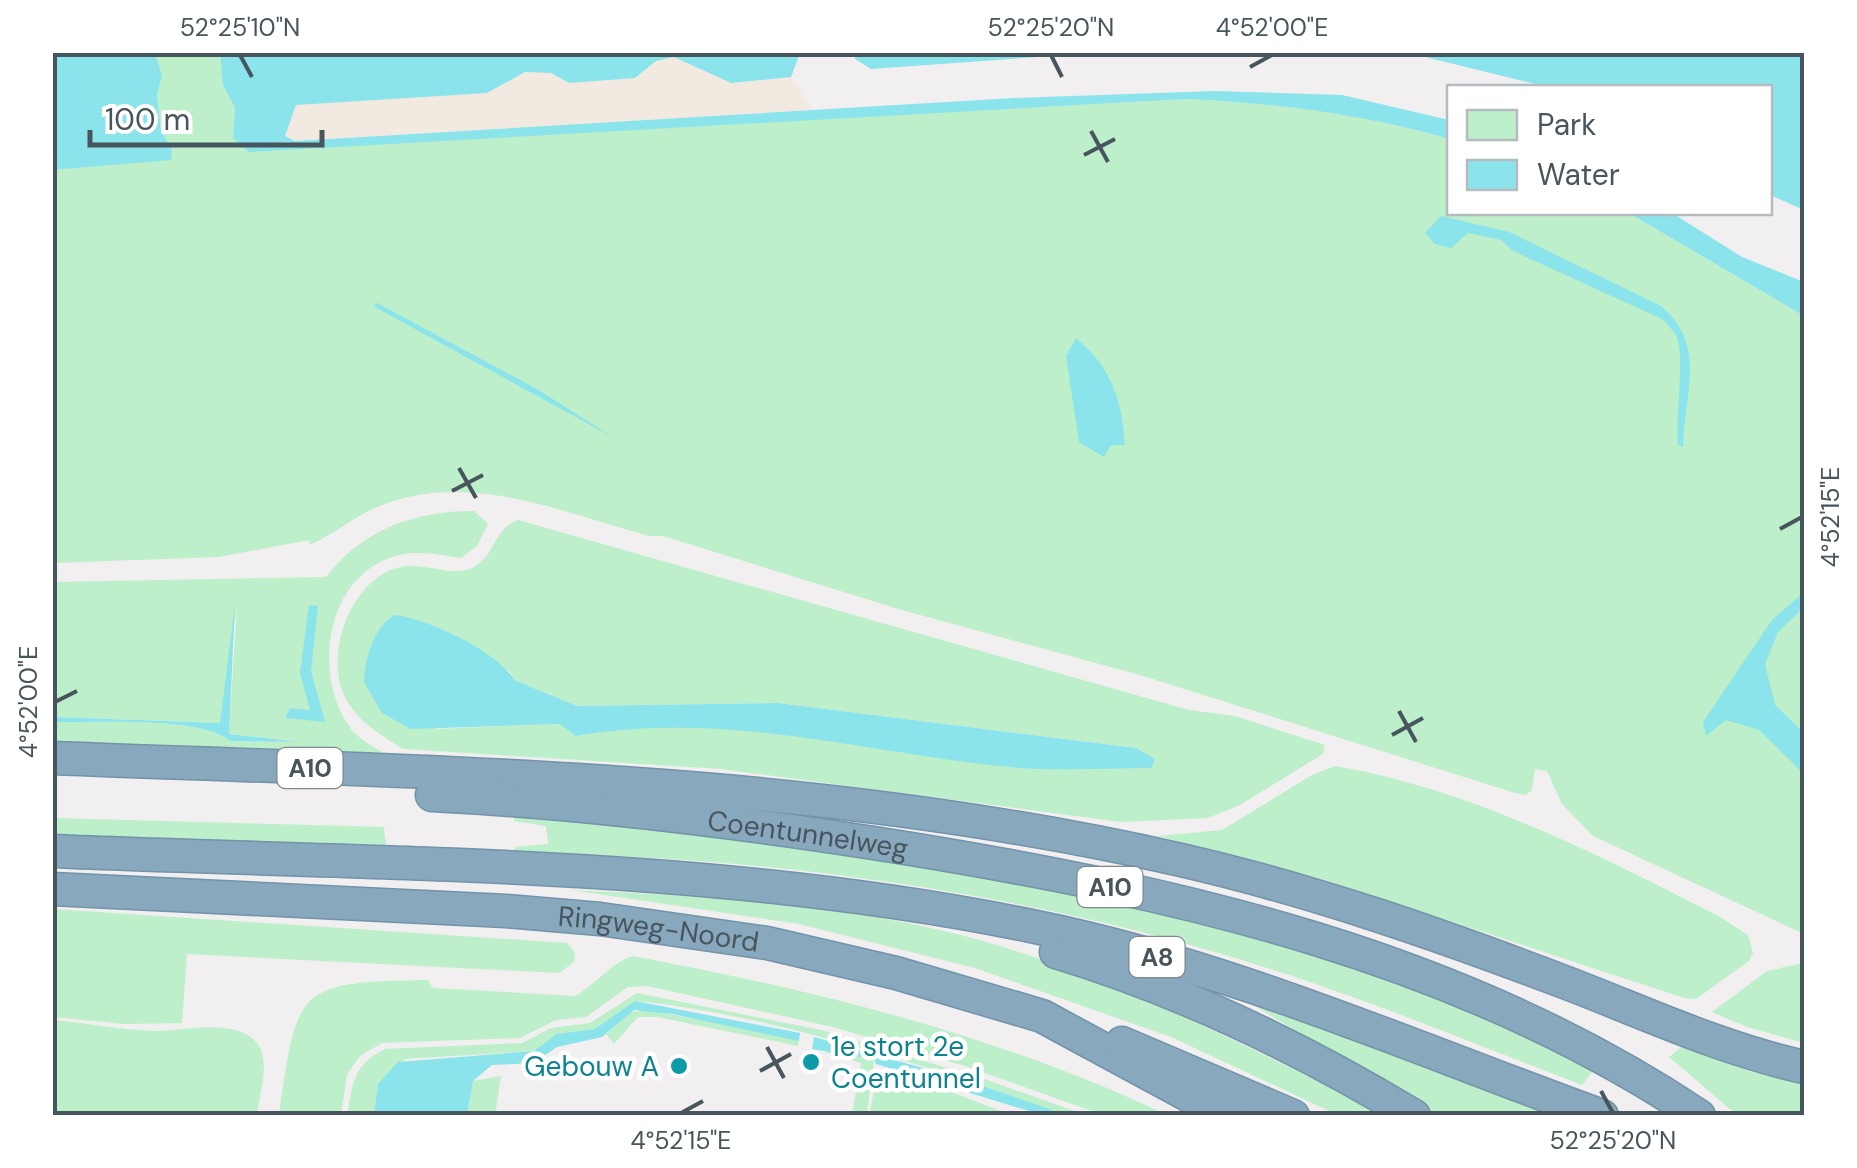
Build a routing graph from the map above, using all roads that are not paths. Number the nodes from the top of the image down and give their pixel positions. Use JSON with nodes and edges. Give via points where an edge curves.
{"nodes":[{"id":1,"x":52,"y":758,"type":"edge"},
{"id":2,"x":52,"y":781,"type":"edge"},
{"id":3,"x":52,"y":851,"type":"edge"},
{"id":4,"x":52,"y":890,"type":"edge"},
{"id":5,"x":834,"y":896,"type":"junction"},
{"id":6,"x":1437,"y":936,"type":"junction"},
{"id":7,"x":1042,"y":1016,"type":"junction"},
{"id":8,"x":1603,"y":1044,"type":"junction"},
{"id":9,"x":1804,"y":1067,"type":"edge"},
{"id":10,"x":1227,"y":1116,"type":"edge"},
{"id":11,"x":1292,"y":1116,"type":"edge"},
{"id":12,"x":1414,"y":1116,"type":"edge"},
{"id":13,"x":1602,"y":1116,"type":"edge"},
{"id":14,"x":1702,"y":1116,"type":"edge"}],
"edges":[{"from":1,"to":6,"type":"highway","number":"A10","via":[[568,778],[907,808],[1186,861]]},
{"from":2,"to":8,"type":"highway","name":"Coentunnelweg","number":"A10","via":[[540,803],[956,856],[1255,922],[1418,972]]},
{"from":3,"to":5,"type":"highway","name":"Ringweg-Noord","via":[[698,880]]},
{"from":4,"to":7,"type":"highway","name":"Ringweg-Noord","via":[[600,919],[750,940]]},
{"from":5,"to":12,"type":"highway","via":[[995,933],[1155,986],[1278,1040]]},
{"from":5,"to":13,"type":"highway","number":"A8","via":[[1035,926],[1175,962],[1332,1012]]},
{"from":6,"to":8,"type":"highway","number":"A10"},
{"from":6,"to":9,"type":"highway","via":[[1727,1045]]},
{"from":7,"to":10,"type":"highway","name":"Ringweg-Noord"},
{"from":7,"to":11,"type":"highway","via":[[1154,1054]]},
{"from":8,"to":14,"type":"highway","number":"A10"}]}
